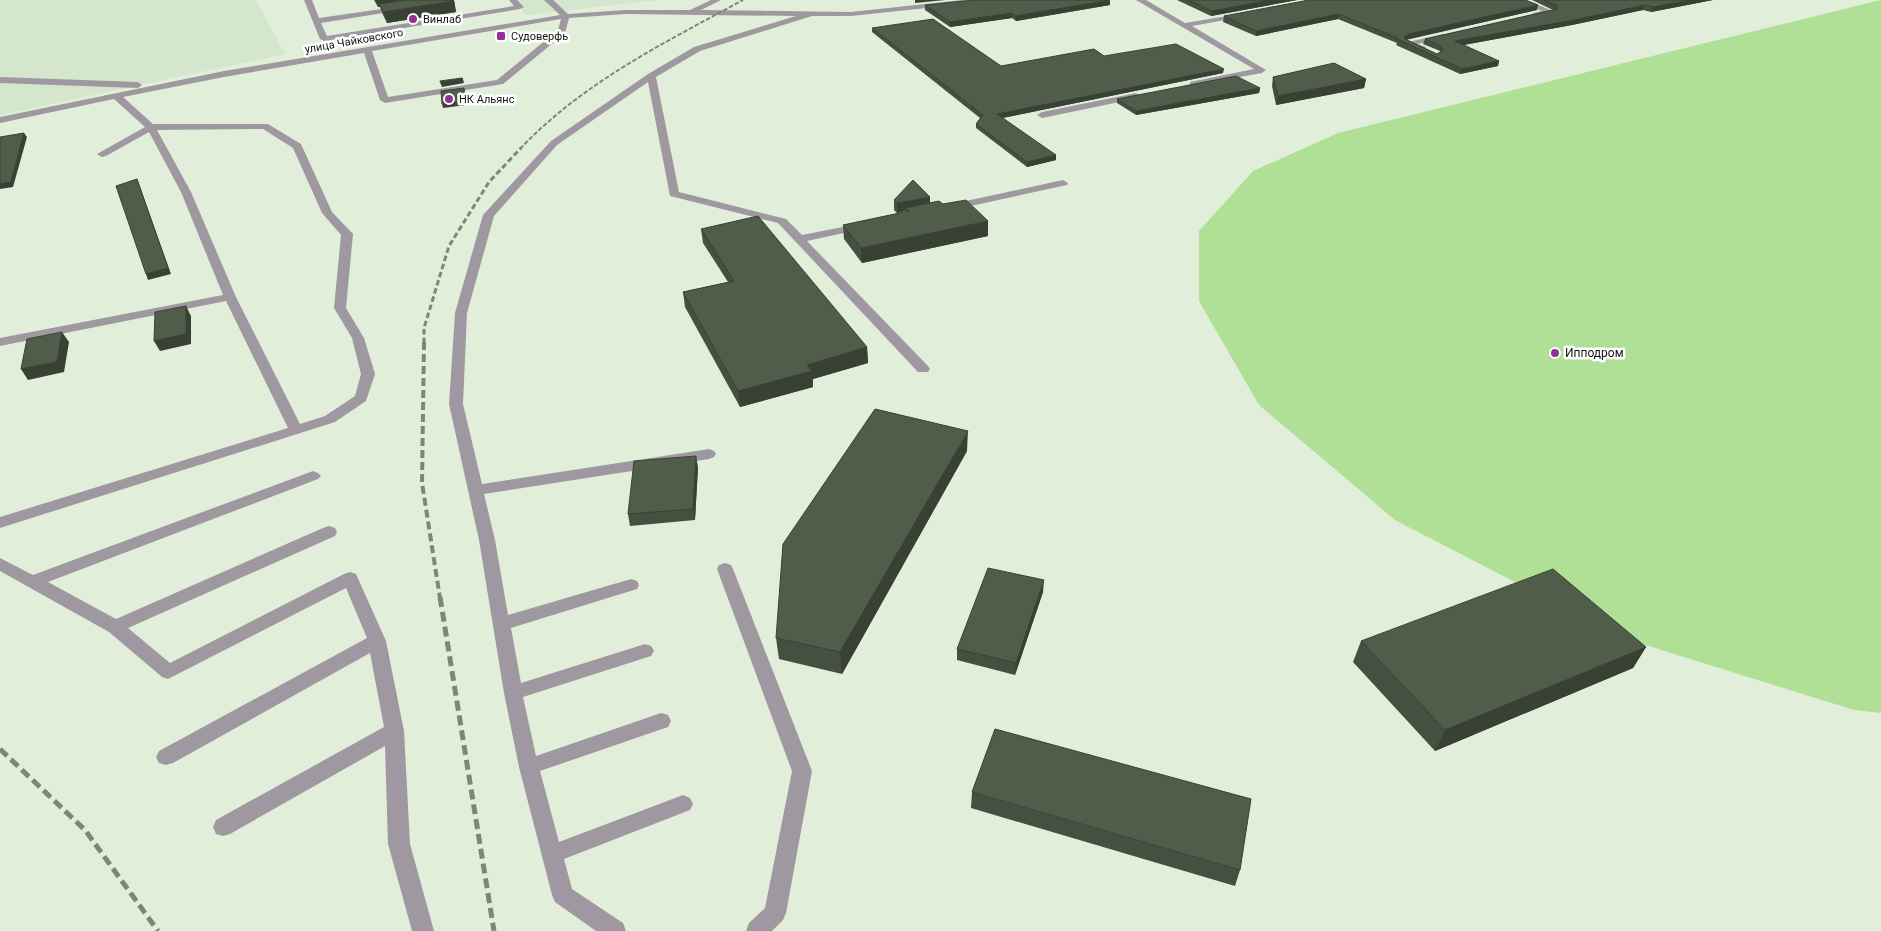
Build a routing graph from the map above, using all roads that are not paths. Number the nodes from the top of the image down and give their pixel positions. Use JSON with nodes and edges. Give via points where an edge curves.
{"nodes":[{"id":1,"x":308,"y":0,"type":"edge"},
{"id":2,"x":514,"y":0,"type":"edge"},
{"id":3,"x":548,"y":0,"type":"edge"},
{"id":4,"x":718,"y":0,"type":"edge"},
{"id":5,"x":984,"y":0,"type":"edge"},
{"id":6,"x":1140,"y":0,"type":"edge"},
{"id":7,"x":1520,"y":0,"type":"edge"},
{"id":8,"x":409,"y":7,"type":"edge"},
{"id":9,"x":689,"y":13,"type":"junction"},
{"id":10,"x":814,"y":13,"type":"junction"},
{"id":11,"x":1252,"y":13,"type":"edge"},
{"id":12,"x":566,"y":16,"type":"junction"},
{"id":13,"x":1523,"y":18,"type":"edge"},
{"id":14,"x":317,"y":21,"type":"junction"},
{"id":15,"x":1185,"y":25,"type":"junction"},
{"id":16,"x":1456,"y":33,"type":"edge"},
{"id":17,"x":367,"y":50,"type":"junction"},
{"id":18,"x":1429,"y":52,"type":"edge"},
{"id":19,"x":651,"y":76,"type":"junction"},
{"id":20,"x":0,"y":80,"type":"edge"},
{"id":21,"x":165,"y":86,"type":"junction"},
{"id":22,"x":1186,"y":86,"type":"edge"},
{"id":23,"x":1147,"y":94,"type":"edge"},
{"id":24,"x":116,"y":96,"type":"junction"},
{"id":25,"x":1042,"y":116,"type":"dead end"},
{"id":26,"x":0,"y":120,"type":"edge"},
{"id":27,"x":151,"y":127,"type":"junction"},
{"id":28,"x":102,"y":154,"type":"dead end"},
{"id":29,"x":1063,"y":183,"type":"dead end"},
{"id":30,"x":940,"y":209,"type":"edge"},
{"id":31,"x":874,"y":223,"type":"edge"},
{"id":32,"x":798,"y":239,"type":"junction"},
{"id":33,"x":230,"y":297,"type":"junction"},
{"id":34,"x":0,"y":342,"type":"edge"},
{"id":35,"x":923,"y":369,"type":"dead end"},
{"id":36,"x":296,"y":430,"type":"junction"},
{"id":37,"x":709,"y":454,"type":"dead end"},
{"id":38,"x":313,"y":476,"type":"dead end"},
{"id":39,"x":475,"y":490,"type":"junction"},
{"id":40,"x":0,"y":523,"type":"edge"},
{"id":41,"x":329,"y":532,"type":"dead end"},
{"id":42,"x":0,"y":564,"type":"edge"},
{"id":43,"x":725,"y":569,"type":"dead end"},
{"id":44,"x":34,"y":581,"type":"junction"},
{"id":45,"x":631,"y":585,"type":"dead end"},
{"id":46,"x":501,"y":624,"type":"junction"},
{"id":47,"x":115,"y":627,"type":"junction"},
{"id":48,"x":377,"y":642,"type":"junction"},
{"id":49,"x":645,"y":651,"type":"dead end"},
{"id":50,"x":512,"y":693,"type":"junction"},
{"id":51,"x":661,"y":721,"type":"dead end"},
{"id":52,"x":394,"y":731,"type":"junction"},
{"id":53,"x":166,"y":757,"type":"dead end"},
{"id":54,"x":529,"y":766,"type":"junction"},
{"id":55,"x":683,"y":804,"type":"dead end"},
{"id":56,"x":223,"y":826,"type":"dead end"},
{"id":57,"x":552,"y":854,"type":"junction"},
{"id":58,"x":423,"y":931,"type":"edge"},
{"id":59,"x":615,"y":931,"type":"edge"},
{"id":60,"x":757,"y":931,"type":"edge"}],
"edges":[{"from":1,"to":14,"type":"street"},
{"from":2,"to":14,"type":"street","via":[[520,7],[324,39]]},
{"from":3,"to":12,"type":"street"},
{"from":4,"to":9,"type":"street"},
{"from":5,"to":10,"type":"street","name":"улица Чайковского","via":[[852,14]]},
{"from":6,"to":15,"type":"street"},
{"from":7,"to":13,"type":"street","via":[[1552,12]]},
{"from":8,"to":14,"type":"street"},
{"from":9,"to":10,"type":"street","name":"улица Чайковского"},
{"from":9,"to":12,"type":"street","name":"улица Чайковского","via":[[625,12]]},
{"from":10,"to":19,"type":"street","via":[[697,49]]},
{"from":11,"to":15,"type":"street"},
{"from":12,"to":17,"type":"street","name":"улица Чайковского"},
{"from":12,"to":17,"type":"street","via":[[562,31],[500,82],[490,84],[385,100]]},
{"from":15,"to":22,"type":"street","via":[[1262,70]]},
{"from":16,"to":18,"type":"street","via":[[1408,43]]},
{"from":17,"to":21,"type":"street","name":"улица Чайковского"},
{"from":19,"to":32,"type":"street","via":[[674,194],[782,222]]},
{"from":19,"to":39,"type":"street","via":[[554,143],[489,215],[461,313],[456,404]]},
{"from":20,"to":21,"type":"street"},
{"from":21,"to":24,"type":"street","name":"улица Чайковского"},
{"from":23,"to":25,"type":"street"},
{"from":24,"to":26,"type":"street","name":"улица Чайковского"},
{"from":24,"to":27,"type":"street"},
{"from":27,"to":28,"type":"street"},
{"from":27,"to":33,"type":"street","via":[[186,192]]},
{"from":27,"to":36,"type":"street","via":[[265,126],[298,146],[326,214],[347,234],[340,308],[358,338],[368,374],[361,398],[330,419]]},
{"from":29,"to":30,"type":"street"},
{"from":31,"to":32,"type":"street"},
{"from":32,"to":35,"type":"street"},
{"from":33,"to":34,"type":"street"},
{"from":33,"to":36,"type":"street"},
{"from":36,"to":40,"type":"street"},
{"from":37,"to":39,"type":"street"},
{"from":38,"to":44,"type":"street"},
{"from":39,"to":46,"type":"street"},
{"from":41,"to":47,"type":"street"},
{"from":42,"to":44,"type":"street"},
{"from":43,"to":60,"type":"street","via":[[802,771],[775,913]]},
{"from":44,"to":47,"type":"street"},
{"from":45,"to":46,"type":"street"},
{"from":46,"to":50,"type":"street"},
{"from":47,"to":48,"type":"street","via":[[168,672],[350,578]]},
{"from":48,"to":52,"type":"street"},
{"from":48,"to":53,"type":"street"},
{"from":49,"to":50,"type":"street"},
{"from":50,"to":54,"type":"street"},
{"from":51,"to":54,"type":"street"},
{"from":52,"to":56,"type":"street"},
{"from":52,"to":58,"type":"street","via":[[399,844]]},
{"from":54,"to":57,"type":"street"},
{"from":55,"to":57,"type":"street"},
{"from":57,"to":59,"type":"street","via":[[563,895]]}]}
